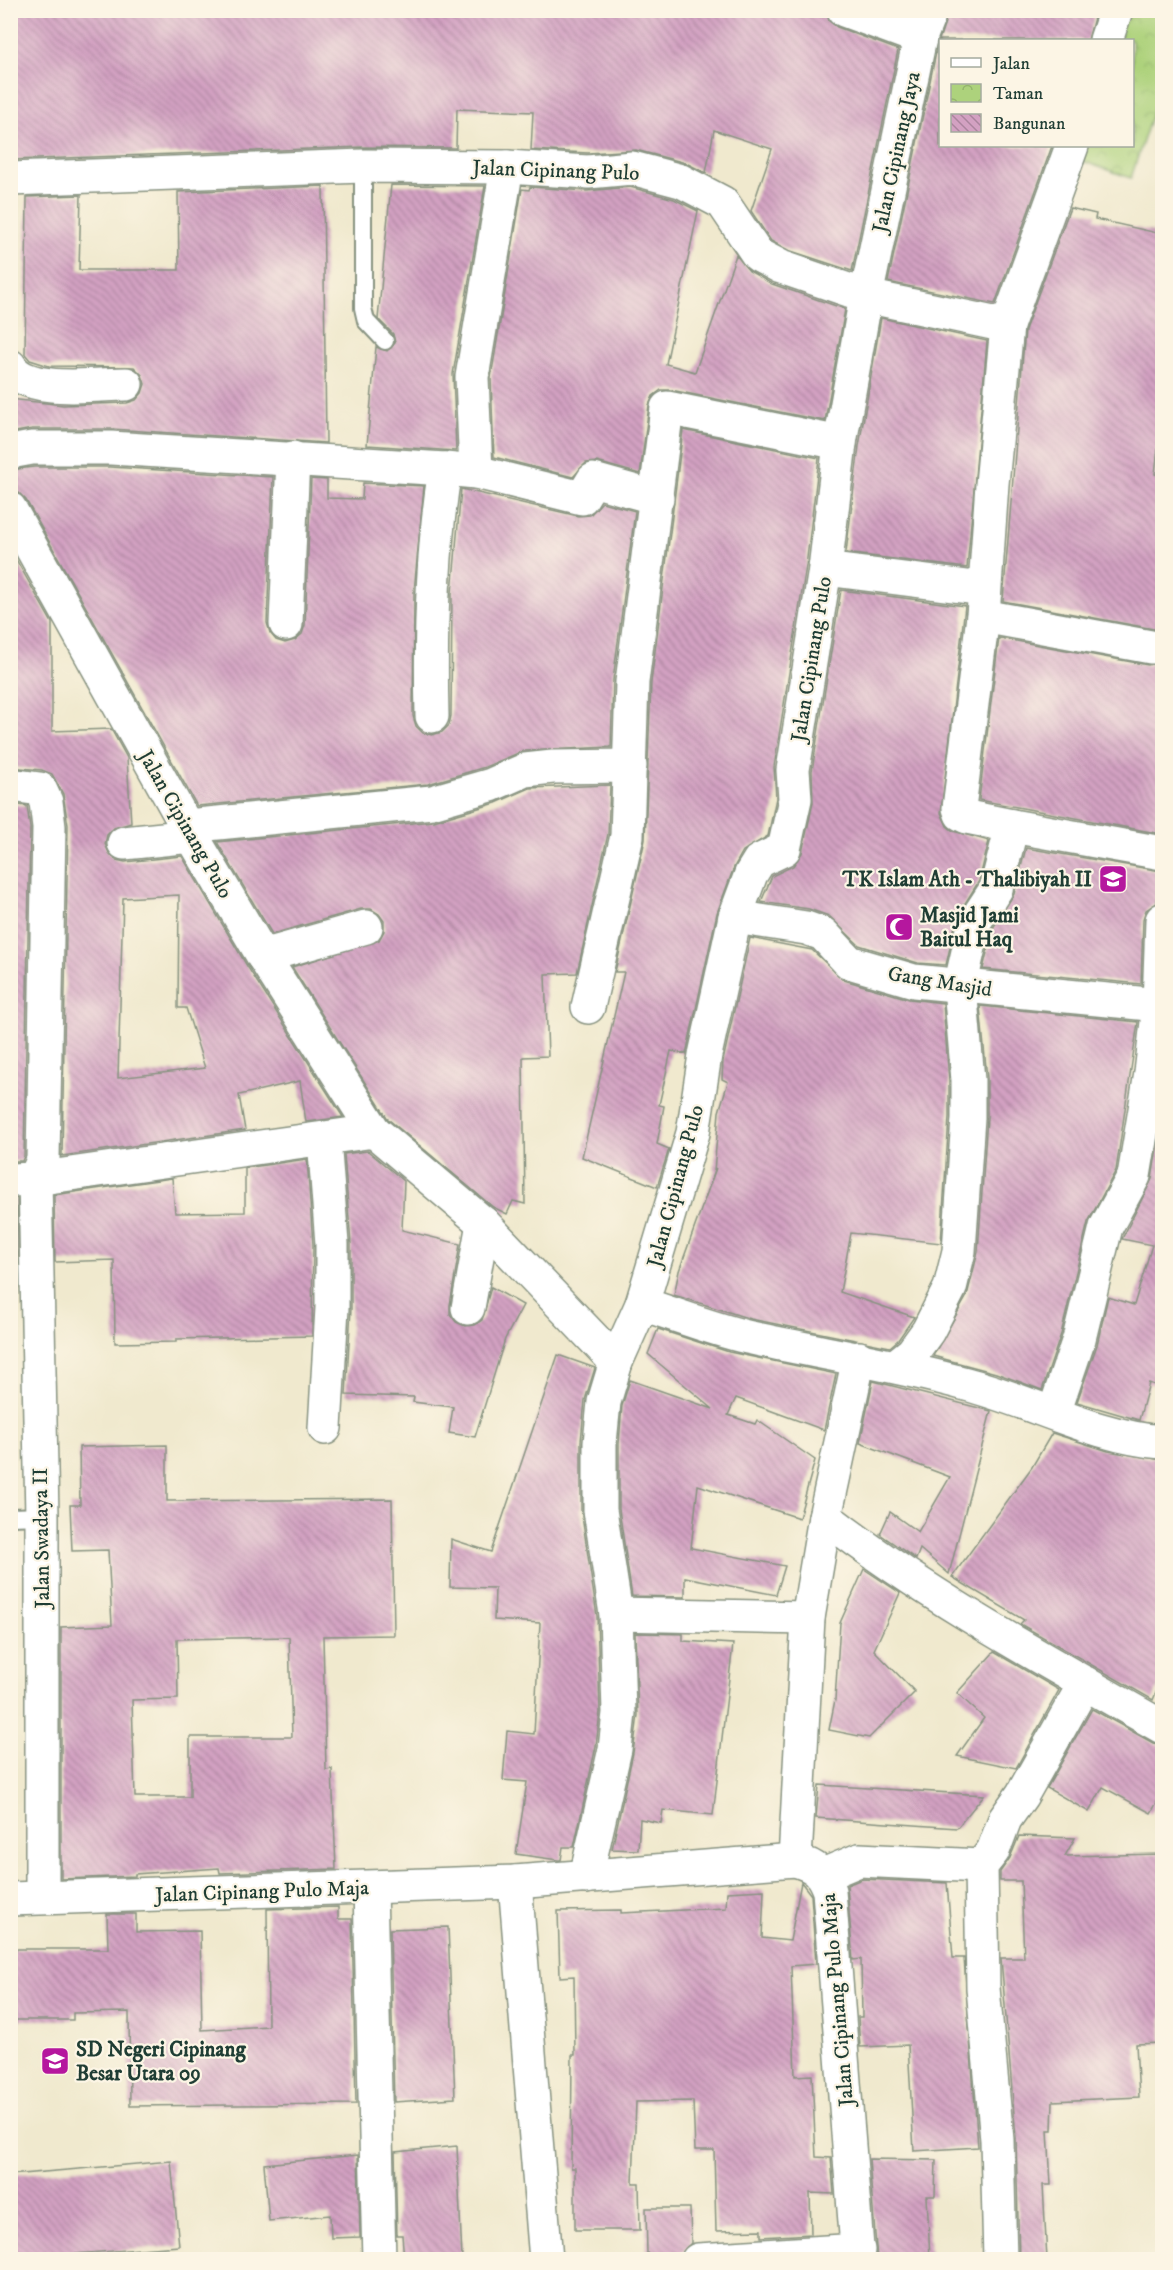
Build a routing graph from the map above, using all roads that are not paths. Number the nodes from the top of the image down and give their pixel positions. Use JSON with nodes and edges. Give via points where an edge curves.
{"nodes":[{"id":1,"x":844,"y":10,"type":"edge"},
{"id":2,"x":1116,"y":10,"type":"edge"},
{"id":3,"x":925,"y":24,"type":"edge"},
{"id":4,"x":1106,"y":39,"type":"edge"},
{"id":5,"x":1072,"y":147,"type":"edge"},
{"id":6,"x":363,"y":166,"type":"junction"},
{"id":7,"x":507,"y":167,"type":"junction"},
{"id":8,"x":10,"y":179,"type":"edge"},
{"id":9,"x":866,"y":296,"type":"junction"},
{"id":10,"x":1008,"y":326,"type":"junction"},
{"id":11,"x":385,"y":341,"type":"dead end"},
{"id":12,"x":10,"y":366,"type":"edge"},
{"id":13,"x":126,"y":384,"type":"dead end"},
{"id":14,"x":840,"y":443,"type":"junction"},
{"id":15,"x":10,"y":452,"type":"edge"},
{"id":16,"x":293,"y":458,"type":"junction"},
{"id":17,"x":461,"y":470,"type":"junction"},
{"id":18,"x":657,"y":498,"type":"junction"},
{"id":19,"x":10,"y":509,"type":"edge"},
{"id":20,"x":825,"y":569,"type":"junction"},
{"id":21,"x":983,"y":602,"type":"junction"},
{"id":22,"x":286,"y":624,"type":"dead end"},
{"id":23,"x":1151,"y":647,"type":"dead end"},
{"id":24,"x":432,"y":716,"type":"dead end"},
{"id":25,"x":630,"y":766,"type":"junction"},
{"id":26,"x":10,"y":785,"type":"edge"},
{"id":27,"x":1012,"y":826,"type":"junction"},
{"id":28,"x":189,"y":831,"type":"junction"},
{"id":29,"x":124,"y":843,"type":"dead end"},
{"id":30,"x":1162,"y":852,"type":"edge"},
{"id":31,"x":735,"y":917,"type":"junction"},
{"id":32,"x":1162,"y":926,"type":"edge"},
{"id":33,"x":366,"y":927,"type":"dead end"},
{"id":34,"x":264,"y":956,"type":"junction"},
{"id":35,"x":960,"y":987,"type":"junction"},
{"id":36,"x":1159,"y":1005,"type":"junction"},
{"id":37,"x":588,"y":1007,"type":"dead end"},
{"id":38,"x":1157,"y":1074,"type":"edge"},
{"id":39,"x":374,"y":1131,"type":"junction"},
{"id":40,"x":324,"y":1139,"type":"junction"},
{"id":41,"x":23,"y":1179,"type":"edge"},
{"id":42,"x":483,"y":1223,"type":"junction"},
{"id":43,"x":642,"y":1304,"type":"junction"},
{"id":44,"x":468,"y":1308,"type":"dead end"},
{"id":45,"x":859,"y":1358,"type":"junction"},
{"id":46,"x":616,"y":1362,"type":"junction"},
{"id":47,"x":897,"y":1365,"type":"junction"},
{"id":48,"x":1054,"y":1413,"type":"junction"},
{"id":49,"x":325,"y":1428,"type":"dead end"},
{"id":50,"x":1162,"y":1442,"type":"edge"},
{"id":51,"x":26,"y":1517,"type":"edge"},
{"id":52,"x":825,"y":1517,"type":"junction"},
{"id":53,"x":616,"y":1614,"type":"junction"},
{"id":54,"x":808,"y":1618,"type":"junction"},
{"id":55,"x":1086,"y":1683,"type":"junction"},
{"id":56,"x":1162,"y":1728,"type":"edge"},
{"id":57,"x":981,"y":1866,"type":"junction"},
{"id":58,"x":809,"y":1867,"type":"junction"},
{"id":59,"x":586,"y":1877,"type":"junction"},
{"id":60,"x":514,"y":1882,"type":"junction"},
{"id":61,"x":369,"y":1888,"type":"junction"},
{"id":62,"x":26,"y":1898,"type":"edge"},
{"id":63,"x":858,"y":2255,"type":"edge"},
{"id":64,"x":379,"y":2259,"type":"edge"},
{"id":65,"x":546,"y":2259,"type":"edge"},
{"id":66,"x":698,"y":2259,"type":"edge"},
{"id":67,"x":1000,"y":2259,"type":"edge"}],
"edges":[{"from":1,"to":3,"type":"street"},
{"from":2,"to":4,"type":"street"},
{"from":3,"to":9,"type":"street","name":"Jalan Cipinang Jaya"},
{"from":5,"to":10,"type":"street"},
{"from":6,"to":7,"type":"street","name":"Jalan Cipinang Pulo"},
{"from":6,"to":8,"type":"street","name":"Jalan Cipinang Pulo"},
{"from":6,"to":11,"type":"lane","via":[[363,308],[366,321]]},
{"from":7,"to":9,"type":"street","name":"Jalan Cipinang Pulo","via":[[588,172],[632,168],[681,181],[723,203],[758,255],[781,267]]},
{"from":7,"to":17,"type":"street","via":[[472,377]]},
{"from":9,"to":10,"type":"street"},
{"from":9,"to":14,"type":"street","name":"Jalan Cipinang Pulo"},
{"from":10,"to":21,"type":"street"},
{"from":12,"to":13,"type":"street","via":[[22,379],[40,385]]},
{"from":14,"to":18,"type":"street","via":[[668,408]]},
{"from":14,"to":20,"type":"street","name":"Jalan Cipinang Pulo"},
{"from":15,"to":16,"type":"street","via":[[32,448],[111,448]]},
{"from":16,"to":17,"type":"street"},
{"from":16,"to":22,"type":"street"},
{"from":17,"to":18,"type":"street","via":[[582,498],[593,480]]},
{"from":17,"to":24,"type":"street","via":[[436,543],[430,652]]},
{"from":18,"to":25,"type":"street","via":[[632,682]]},
{"from":19,"to":28,"type":"street","name":"Jalan Cipinang Pulo"},
{"from":20,"to":21,"type":"street"},
{"from":20,"to":31,"type":"street","name":"Jalan Cipinang Pulo","via":[[793,770],[795,799],[784,849],[759,861]]},
{"from":21,"to":23,"type":"street"},
{"from":21,"to":27,"type":"street","via":[[959,808],[967,817]]},
{"from":25,"to":28,"type":"street","via":[[525,770],[491,785],[432,802]]},
{"from":25,"to":37,"type":"street","via":[[627,836]]},
{"from":26,"to":41,"type":"street","name":"Jalan Swadaya II","via":[[40,789],[49,826],[43,1160]]},
{"from":27,"to":30,"type":"street"},
{"from":27,"to":35,"type":"street","via":[[996,889],[975,921]]},
{"from":28,"to":29,"type":"street"},
{"from":28,"to":34,"type":"street","name":"Jalan Cipinang Pulo"},
{"from":31,"to":35,"type":"street","name":"Gang Masjid","via":[[806,928],[824,934],[849,962],[861,967],[914,981]]},
{"from":31,"to":43,"type":"street","name":"Jalan Cipinang Pulo","via":[[705,1055],[693,1133]]},
{"from":32,"to":36,"type":"street"},
{"from":33,"to":34,"type":"street"},
{"from":34,"to":39,"type":"street","name":"Jalan Cipinang Pulo"},
{"from":35,"to":36,"type":"street","name":"Gang Masjid"},
{"from":35,"to":47,"type":"street","via":[[968,1118],[959,1251],[950,1288],[928,1331]]},
{"from":36,"to":38,"type":"street"},
{"from":38,"to":48,"type":"street","via":[[1134,1176],[1106,1227],[1079,1339]]},
{"from":39,"to":40,"type":"street"},
{"from":39,"to":42,"type":"street","name":"Jalan Cipinang Pulo"},
{"from":40,"to":41,"type":"street"},
{"from":40,"to":49,"type":"street","via":[[332,1244]]},
{"from":41,"to":51,"type":"street","name":"Jalan Swadaya II"},
{"from":42,"to":44,"type":"street"},
{"from":42,"to":46,"type":"street","name":"Jalan Cipinang Pulo"},
{"from":43,"to":45,"type":"street","via":[[744,1336]]},
{"from":43,"to":46,"type":"street","name":"Jalan Cipinang Pulo"},
{"from":45,"to":47,"type":"street"},
{"from":45,"to":52,"type":"street"},
{"from":46,"to":53,"type":"street","name":"Jalan Cipinang Pulo","via":[[604,1402],[600,1478],[603,1544]]},
{"from":47,"to":48,"type":"street","via":[[1012,1396]]},
{"from":48,"to":50,"type":"street","via":[[1131,1439]]},
{"from":51,"to":62,"type":"street","name":"Jalan Swadaya II"},
{"from":52,"to":54,"type":"street"},
{"from":52,"to":55,"type":"street","via":[[1013,1642]]},
{"from":53,"to":54,"type":"street"},
{"from":53,"to":59,"type":"street","name":"Jalan Cipinang Pulo","via":[[619,1713],[615,1749]]},
{"from":54,"to":58,"type":"street"},
{"from":55,"to":56,"type":"street"},
{"from":55,"to":57,"type":"street"},
{"from":57,"to":58,"type":"street","via":[[859,1860]]},
{"from":57,"to":67,"type":"street","via":[[983,1988],[996,2140]]},
{"from":58,"to":59,"type":"street","name":"Jalan Cipinang Pulo Maja"},
{"from":58,"to":63,"type":"street","name":"Jalan Cipinang Pulo Maja","via":[[829,1891]]},
{"from":59,"to":60,"type":"street","name":"Jalan Cipinang Pulo Maja"},
{"from":60,"to":61,"type":"street","name":"Jalan Cipinang Pulo Maja"},
{"from":60,"to":65,"type":"street"},
{"from":61,"to":62,"type":"street","name":"Jalan Cipinang Pulo Maja"},
{"from":61,"to":64,"type":"street"},
{"from":63,"to":66,"type":"street"}]}
